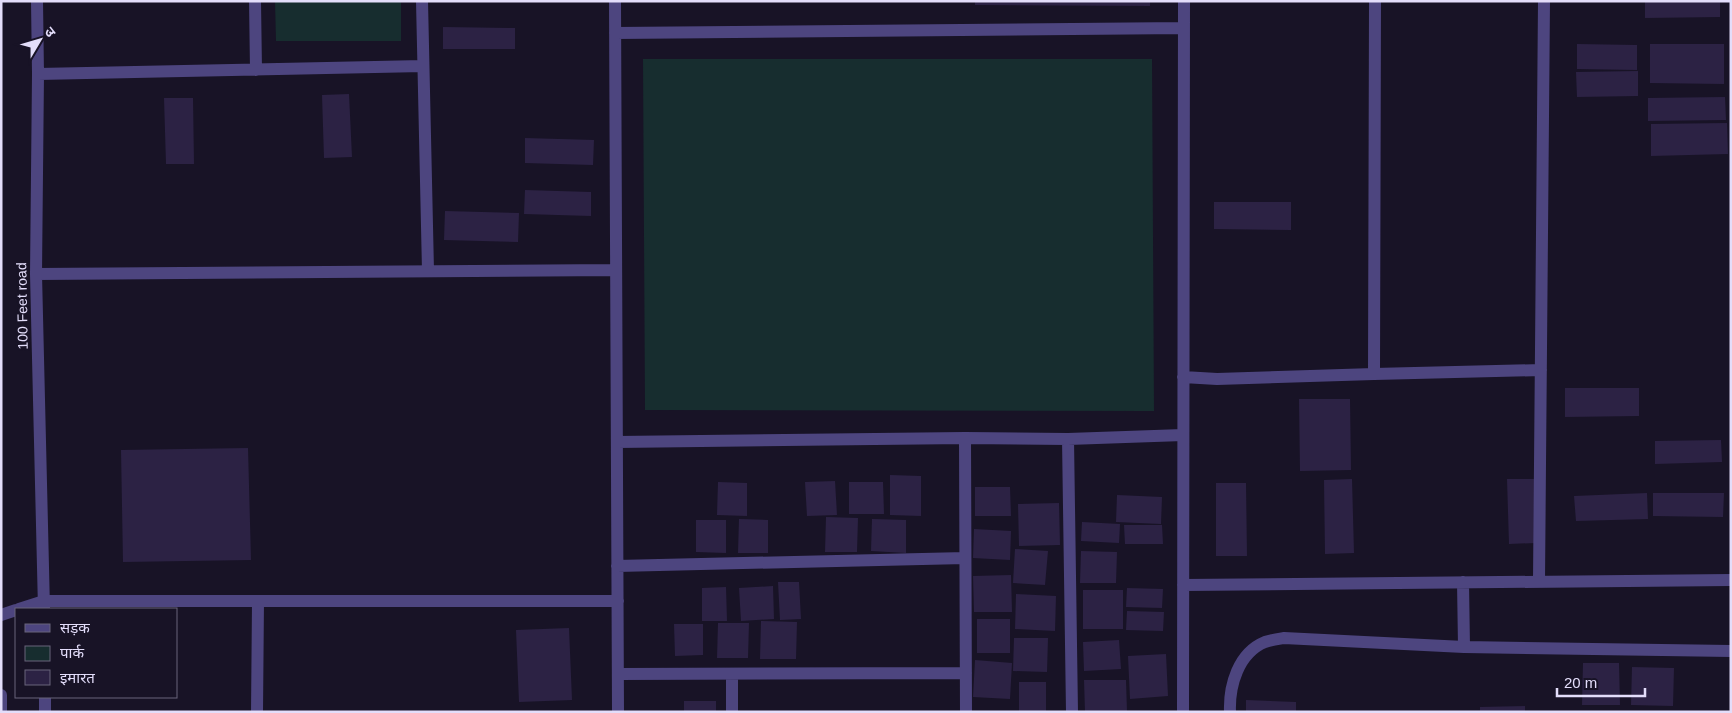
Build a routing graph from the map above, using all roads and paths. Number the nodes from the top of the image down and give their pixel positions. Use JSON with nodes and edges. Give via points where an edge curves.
{"nodes":[{"id":1,"x":37,"y":1,"type":"edge"},
{"id":2,"x":255,"y":1,"type":"edge"},
{"id":3,"x":422,"y":1,"type":"edge"},
{"id":4,"x":615,"y":1,"type":"edge"},
{"id":5,"x":1184,"y":1,"type":"edge"},
{"id":6,"x":1375,"y":1,"type":"edge"},
{"id":7,"x":1544,"y":1,"type":"edge"},
{"id":8,"x":1184,"y":28,"type":"junction"},
{"id":9,"x":615,"y":33,"type":"junction"},
{"id":10,"x":423,"y":66,"type":"junction"},
{"id":11,"x":256,"y":70,"type":"junction"},
{"id":12,"x":38,"y":74,"type":"junction"},
{"id":13,"x":616,"y":270,"type":"junction"},
{"id":14,"x":428,"y":271,"type":"junction"},
{"id":15,"x":36,"y":274,"type":"junction"},
{"id":16,"x":1541,"y":370,"type":"junction"},
{"id":17,"x":1374,"y":374,"type":"junction"},
{"id":18,"x":1183,"y":377,"type":"junction"},
{"id":19,"x":1183,"y":435,"type":"junction"},
{"id":20,"x":965,"y":438,"type":"junction"},
{"id":21,"x":1068,"y":439,"type":"junction"},
{"id":22,"x":617,"y":442,"type":"junction"},
{"id":23,"x":965,"y":558,"type":"junction"},
{"id":24,"x":617,"y":566,"type":"junction"},
{"id":25,"x":1731,"y":580,"type":"edge"},
{"id":26,"x":1463,"y":582,"type":"junction"},
{"id":27,"x":1539,"y":582,"type":"junction"},
{"id":28,"x":1183,"y":585,"type":"junction"},
{"id":29,"x":258,"y":601,"type":"junction"},
{"id":30,"x":618,"y":601,"type":"junction"},
{"id":31,"x":44,"y":605,"type":"edge"},
{"id":32,"x":28,"y":608,"type":"edge"},
{"id":33,"x":15,"y":611,"type":"edge"},
{"id":34,"x":1,"y":615,"type":"edge"},
{"id":35,"x":1464,"y":647,"type":"junction"},
{"id":36,"x":1731,"y":651,"type":"edge"},
{"id":37,"x":966,"y":673,"type":"junction"},
{"id":38,"x":618,"y":674,"type":"junction"},
{"id":39,"x":732,"y":674,"type":"junction"},
{"id":40,"x":1,"y":695,"type":"edge"},
{"id":41,"x":45,"y":698,"type":"edge"},
{"id":42,"x":2,"y":712,"type":"edge"},
{"id":43,"x":45,"y":712,"type":"edge"},
{"id":44,"x":257,"y":712,"type":"edge"},
{"id":45,"x":618,"y":712,"type":"edge"},
{"id":46,"x":732,"y":712,"type":"edge"},
{"id":47,"x":966,"y":712,"type":"edge"},
{"id":48,"x":1072,"y":712,"type":"edge"},
{"id":49,"x":1183,"y":712,"type":"edge"},
{"id":50,"x":1230,"y":712,"type":"edge"}],
"edges":[{"from":1,"to":12,"type":"street","name":"100 Feet road"},
{"from":2,"to":11,"type":"street"},
{"from":3,"to":10,"type":"street"},
{"from":4,"to":9,"type":"street"},
{"from":5,"to":8,"type":"street"},
{"from":6,"to":17,"type":"street"},
{"from":7,"to":16,"type":"street"},
{"from":8,"to":9,"type":"street"},
{"from":8,"to":18,"type":"street"},
{"from":9,"to":13,"type":"street"},
{"from":10,"to":11,"type":"street"},
{"from":10,"to":14,"type":"street"},
{"from":11,"to":12,"type":"street"},
{"from":12,"to":15,"type":"street","name":"100 Feet road"},
{"from":13,"to":14,"type":"street"},
{"from":13,"to":22,"type":"street"},
{"from":14,"to":15,"type":"street"},
{"from":15,"to":31,"type":"street","name":"100 Feet road"},
{"from":16,"to":17,"type":"street"},
{"from":16,"to":27,"type":"street"},
{"from":17,"to":18,"type":"street","via":[[1217,379]]},
{"from":18,"to":19,"type":"street"},
{"from":19,"to":21,"type":"street"},
{"from":19,"to":28,"type":"street"},
{"from":20,"to":21,"type":"street"},
{"from":20,"to":22,"type":"street"},
{"from":20,"to":23,"type":"street"},
{"from":21,"to":48,"type":"street"},
{"from":22,"to":24,"type":"street"},
{"from":23,"to":24,"type":"street"},
{"from":23,"to":37,"type":"street"},
{"from":24,"to":30,"type":"street"},
{"from":25,"to":27,"type":"street"},
{"from":26,"to":27,"type":"street"},
{"from":26,"to":28,"type":"street"},
{"from":26,"to":35,"type":"street"},
{"from":28,"to":49,"type":"street"},
{"from":29,"to":30,"type":"street"},
{"from":29,"to":31,"type":"street"},
{"from":29,"to":44,"type":"street"},
{"from":30,"to":38,"type":"street"},
{"from":31,"to":32,"type":"street"},
{"from":33,"to":34,"type":"street"},
{"from":35,"to":36,"type":"street"},
{"from":35,"to":50,"type":"street","via":[[1284,638],[1264,643],[1248,653],[1234,675]]},
{"from":37,"to":39,"type":"street"},
{"from":37,"to":47,"type":"street"},
{"from":38,"to":39,"type":"street"},
{"from":38,"to":45,"type":"street"},
{"from":39,"to":46,"type":"street"},
{"from":40,"to":42,"type":"street"},
{"from":41,"to":43,"type":"street"}]}
